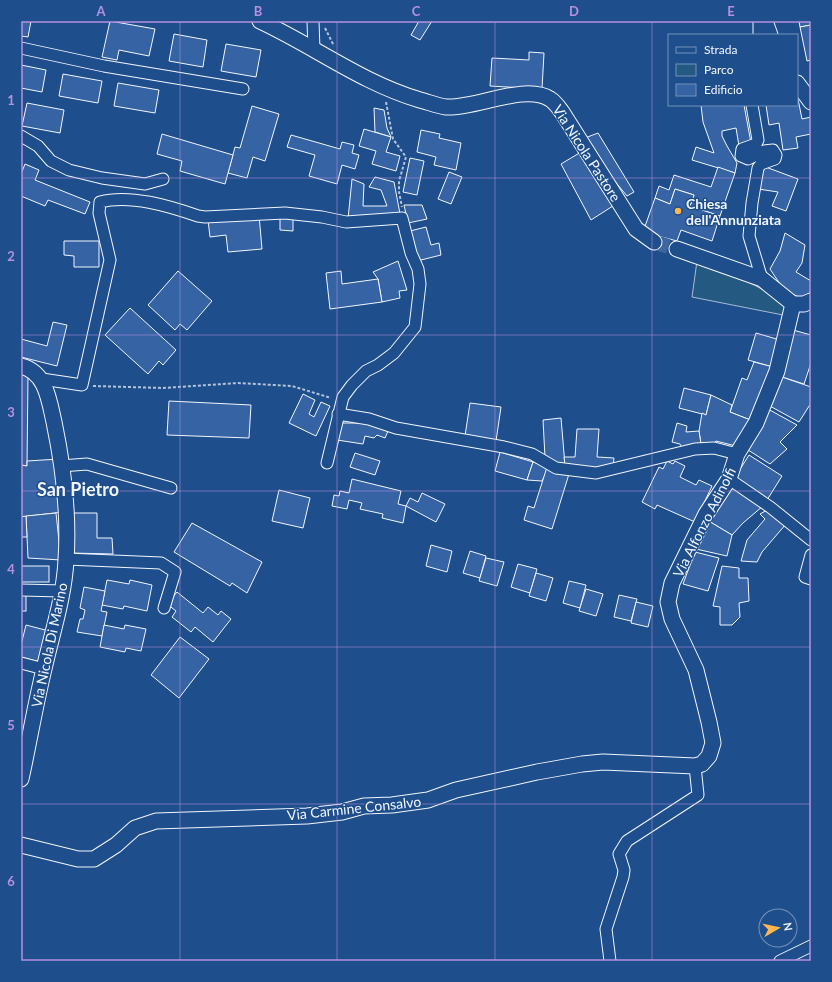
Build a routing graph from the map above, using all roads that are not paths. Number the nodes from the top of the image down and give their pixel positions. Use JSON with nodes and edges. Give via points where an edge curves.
{"nodes":[{"id":1,"x":260,"y":21,"type":"edge"},
{"id":2,"x":313,"y":21,"type":"edge"},
{"id":3,"x":759,"y":21,"type":"edge"},
{"id":4,"x":765,"y":21,"type":"edge"},
{"id":5,"x":759,"y":34,"type":"edge"},
{"id":6,"x":770,"y":34,"type":"edge"},
{"id":7,"x":21,"y":48,"type":"edge"},
{"id":8,"x":314,"y":50,"type":"junction"},
{"id":9,"x":798,"y":83,"type":"edge"},
{"id":10,"x":243,"y":89,"type":"dead end"},
{"id":11,"x":811,"y":102,"type":"edge"},
{"id":12,"x":752,"y":106,"type":"edge"},
{"id":13,"x":21,"y":136,"type":"edge"},
{"id":14,"x":163,"y":179,"type":"dead end"},
{"id":15,"x":654,"y":242,"type":"tunnel mouth"},
{"id":16,"x":677,"y":249,"type":"tunnel mouth"},
{"id":17,"x":762,"y":279,"type":"junction"},
{"id":18,"x":811,"y":301,"type":"edge"},
{"id":19,"x":793,"y":304,"type":"junction"},
{"id":20,"x":21,"y":366,"type":"edge"},
{"id":21,"x":42,"y":379,"type":"junction"},
{"id":22,"x":338,"y":414,"type":"junction"},
{"id":23,"x":737,"y":454,"type":"junction"},
{"id":24,"x":328,"y":463,"type":"dead end"},
{"id":25,"x":61,"y":466,"type":"junction"},
{"id":26,"x":729,"y":479,"type":"junction"},
{"id":27,"x":171,"y":488,"type":"dead end"},
{"id":28,"x":811,"y":540,"type":"edge"},
{"id":29,"x":811,"y":555,"type":"edge"},
{"id":30,"x":66,"y":559,"type":"junction"},
{"id":31,"x":811,"y":578,"type":"edge"},
{"id":32,"x":21,"y":590,"type":"edge"},
{"id":33,"x":63,"y":590,"type":"junction"},
{"id":34,"x":164,"y":608,"type":"dead end"},
{"id":35,"x":21,"y":663,"type":"edge"},
{"id":36,"x":44,"y":669,"type":"junction"},
{"id":37,"x":695,"y":766,"type":"junction"},
{"id":38,"x":21,"y":779,"type":"edge"},
{"id":39,"x":21,"y":845,"type":"edge"},
{"id":40,"x":811,"y":946,"type":"edge"},
{"id":41,"x":610,"y":961,"type":"edge"},
{"id":42,"x":780,"y":961,"type":"edge"}],
"edges":[{"from":1,"to":8,"type":"street","name":"Via Nicola Pastore"},
{"from":2,"to":8,"type":"street"},
{"from":3,"to":5,"type":"street"},
{"from":4,"to":6,"type":"street"},
{"from":7,"to":10,"type":"street","via":[[104,66]]},
{"from":8,"to":15,"type":"street","name":"Via Nicola Pastore","via":[[398,94],[447,107],[518,94],[543,95],[551,99],[562,112],[636,229]]},
{"from":9,"to":11,"type":"street"},
{"from":12,"to":17,"type":"street","via":[[758,140],[756,144],[742,148],[741,156],[748,159],[768,150],[773,150],[776,155],[775,159],[761,164],[758,168],[752,203],[749,236]]},
{"from":13,"to":14,"type":"street","via":[[38,146],[51,160],[69,170],[145,184]]},
{"from":16,"to":17,"type":"street"},
{"from":17,"to":19,"type":"street"},
{"from":18,"to":19,"type":"street"},
{"from":19,"to":23,"type":"street","name":"Via Alfonzo Adinolfi","via":[[777,371],[756,423]]},
{"from":20,"to":21,"type":"street","via":[[29,368]]},
{"from":21,"to":22,"type":"street","via":[[82,385],[110,260],[99,213],[100,202],[109,199],[154,203],[205,217],[285,213],[346,222],[402,218],[418,269],[420,284],[415,327],[394,353],[366,371],[352,385]]},
{"from":21,"to":25,"type":"street","name":"Via Nicola Di Marino","via":[[49,398]]},
{"from":22,"to":23,"type":"street","via":[[369,419],[396,428],[504,447],[532,454],[556,468],[596,473],[695,449],[714,448]]},
{"from":22,"to":24,"type":"street"},
{"from":23,"to":26,"type":"street","name":"Via Alfonzo Adinolfi"},
{"from":25,"to":27,"type":"street","via":[[87,464]]},
{"from":25,"to":30,"type":"street","name":"Via Nicola Di Marino"},
{"from":26,"to":28,"type":"street","via":[[770,507]]},
{"from":26,"to":37,"type":"street","name":"Via Alfonzo Adinolfi","via":[[706,514],[672,583],[668,602],[672,619],[696,670],[713,743],[710,756],[702,764]]},
{"from":29,"to":31,"type":"street","via":[[805,577]]},
{"from":30,"to":33,"type":"street","name":"Via Nicola Di Marino"},
{"from":30,"to":34,"type":"street","via":[[161,563],[175,572]]},
{"from":32,"to":33,"type":"street"},
{"from":33,"to":36,"type":"street","name":"Via Nicola Di Marino"},
{"from":35,"to":36,"type":"street"},
{"from":36,"to":38,"type":"street","name":"Via Nicola Di Marino"},
{"from":37,"to":39,"type":"street","name":"Via Carmine Consalvo","via":[[602,762],[582,764],[456,790],[428,800],[364,806],[342,812],[307,816],[156,821],[134,828],[116,845],[94,859],[78,859]]},
{"from":37,"to":41,"type":"street","via":[[698,795],[626,841],[619,854],[624,870],[623,877],[606,929]]},
{"from":40,"to":42,"type":"street"}]}
